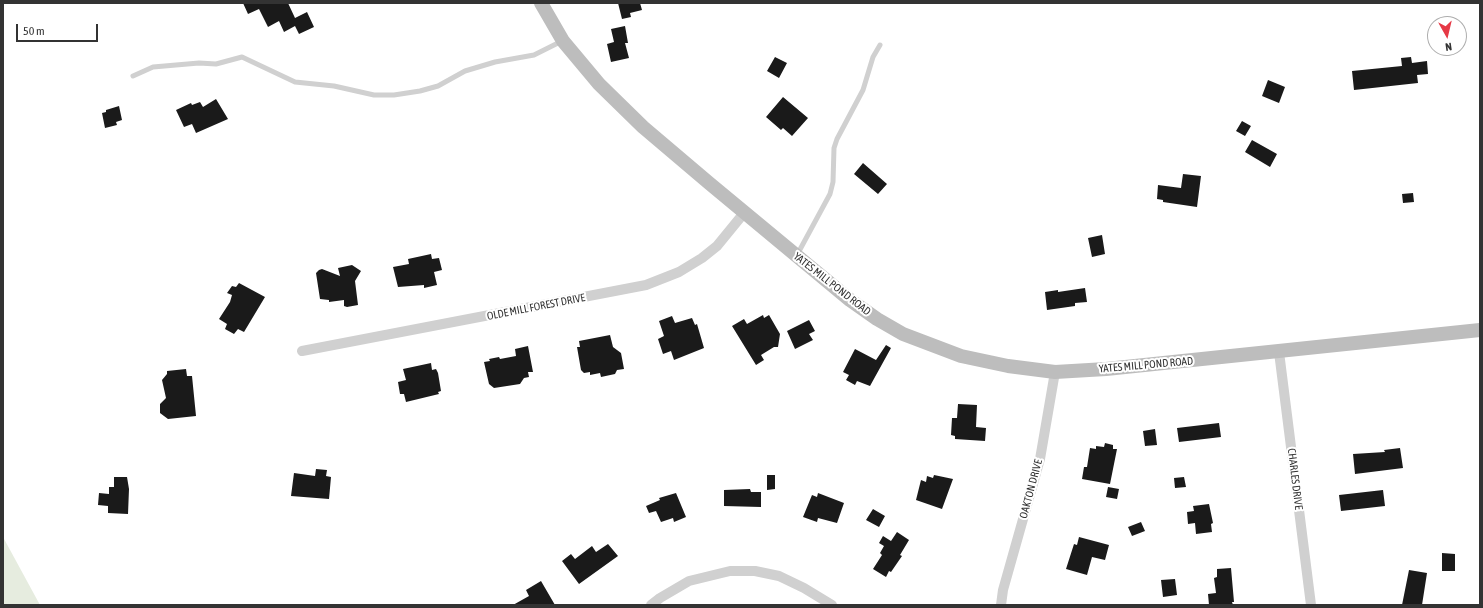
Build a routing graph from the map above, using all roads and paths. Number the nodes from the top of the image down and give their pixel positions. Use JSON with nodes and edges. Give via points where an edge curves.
{"nodes":[{"id":1,"x":541,"y":3,"type":"edge"},
{"id":2,"x":563,"y":41,"type":"junction"},
{"id":3,"x":880,"y":45,"type":"dead end"},
{"id":4,"x":133,"y":76,"type":"dead end"},
{"id":5,"x":744,"y":213,"type":"junction"},
{"id":6,"x":796,"y":256,"type":"junction"},
{"id":7,"x":1480,"y":330,"type":"edge"},
{"id":8,"x":302,"y":351,"type":"dead end"},
{"id":9,"x":1278,"y":352,"type":"junction"},
{"id":10,"x":1055,"y":372,"type":"junction"},
{"id":11,"x":651,"y":605,"type":"edge"},
{"id":12,"x":832,"y":605,"type":"edge"},
{"id":13,"x":1001,"y":605,"type":"edge"},
{"id":14,"x":1311,"y":605,"type":"edge"}],
"edges":[{"from":1,"to":2,"type":"street","name":"YATES MILL POND ROAD"},
{"from":2,"to":4,"type":"lane","via":[[534,55],[464,71],[438,86],[394,95],[374,95],[334,86],[295,82],[242,57],[216,64],[153,67]]},
{"from":2,"to":5,"type":"street","name":"YATES MILL POND ROAD","via":[[585,70],[624,110]]},
{"from":3,"to":6,"type":"lane","via":[[873,57],[863,90],[837,139],[830,194]]},
{"from":5,"to":6,"type":"street","name":"YATES MILL POND ROAD"},
{"from":5,"to":8,"type":"street","name":"OLDE MILL FOREST DRIVE","via":[[717,246],[702,258],[679,272],[646,285]]},
{"from":6,"to":10,"type":"street","name":"YATES MILL POND ROAD","via":[[850,300],[903,334],[961,356]]},
{"from":7,"to":9,"type":"street","name":"YATES MILL POND ROAD"},
{"from":9,"to":10,"type":"street","name":"YATES MILL POND ROAD","via":[[1158,365]]},
{"from":9,"to":14,"type":"street","name":"CHARLES DRIVE"},
{"from":10,"to":13,"type":"street","name":"OAKTON DRIVE","via":[[1040,460]]},
{"from":11,"to":12,"type":"street","via":[[689,581],[730,571],[755,571],[779,576]]}]}
